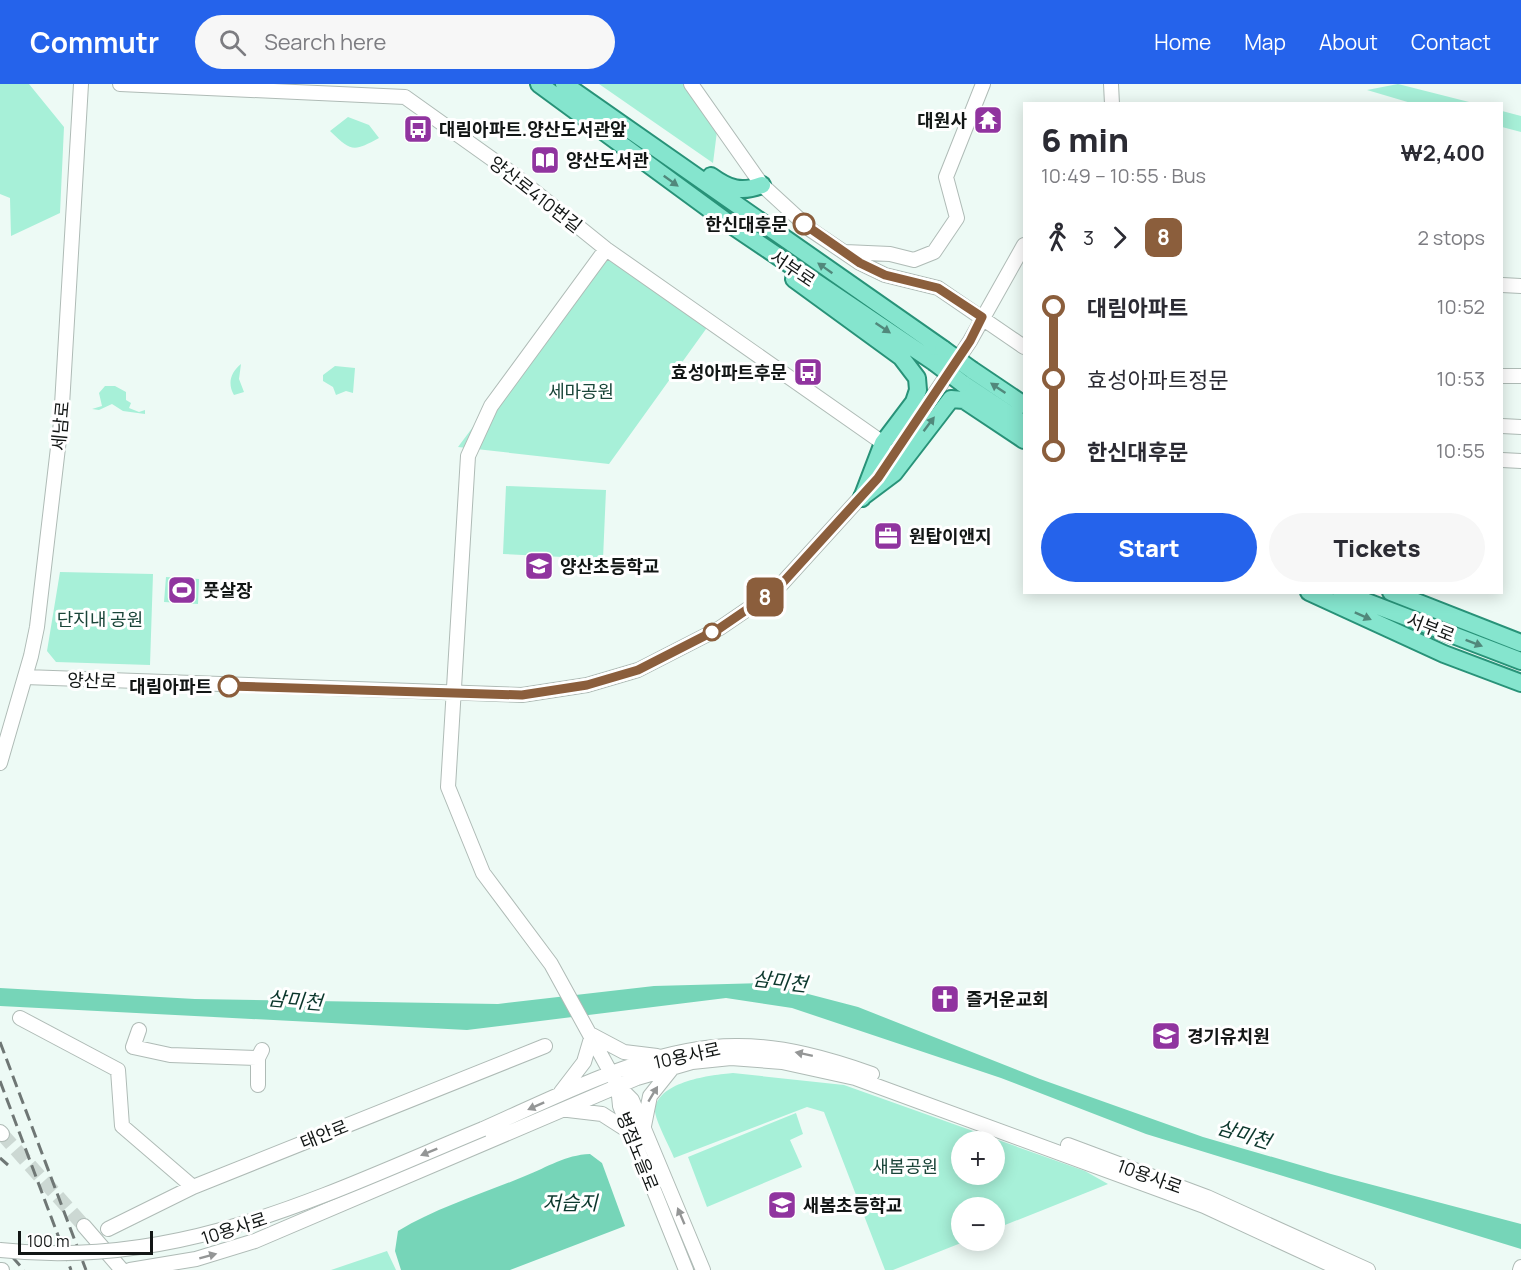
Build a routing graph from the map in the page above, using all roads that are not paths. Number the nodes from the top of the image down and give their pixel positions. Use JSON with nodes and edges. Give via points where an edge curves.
{"nodes":[{"id":1,"x":81,"y":84,"type":"edge"},
{"id":2,"x":120,"y":84,"type":"edge"},
{"id":3,"x":539,"y":84,"type":"edge"},
{"id":4,"x":564,"y":84,"type":"edge"},
{"id":5,"x":691,"y":84,"type":"edge"},
{"id":6,"x":983,"y":84,"type":"edge"},
{"id":7,"x":1111,"y":84,"type":"edge"},
{"id":8,"x":402,"y":91,"type":"edge"},
{"id":9,"x":1112,"y":102,"type":"edge"},
{"id":10,"x":636,"y":137,"type":"junction"},
{"id":11,"x":762,"y":185,"type":"junction"},
{"id":12,"x":727,"y":222,"type":"junction"},
{"id":13,"x":606,"y":249,"type":"junction"},
{"id":14,"x":1023,"y":249,"type":"edge"},
{"id":15,"x":843,"y":251,"type":"junction"},
{"id":16,"x":1503,"y":285,"type":"edge"},
{"id":17,"x":1521,"y":286,"type":"edge"},
{"id":18,"x":982,"y":317,"type":"junction"},
{"id":19,"x":1023,"y":346,"type":"edge"},
{"id":20,"x":938,"y":356,"type":"junction"},
{"id":21,"x":967,"y":376,"type":"junction"},
{"id":22,"x":1503,"y":376,"type":"edge"},
{"id":23,"x":1521,"y":376,"type":"edge"},
{"id":24,"x":1023,"y":404,"type":"edge"},
{"id":25,"x":1023,"y":423,"type":"edge"},
{"id":26,"x":1503,"y":426,"type":"edge"},
{"id":27,"x":1521,"y":427,"type":"edge"},
{"id":28,"x":1023,"y":439,"type":"edge"},
{"id":29,"x":883,"y":443,"type":"junction"},
{"id":30,"x":1503,"y":460,"type":"edge"},
{"id":31,"x":1521,"y":461,"type":"edge"},
{"id":32,"x":887,"y":464,"type":"junction"},
{"id":33,"x":862,"y":498,"type":"junction"},
{"id":34,"x":1313,"y":594,"type":"edge"},
{"id":35,"x":1346,"y":594,"type":"edge"},
{"id":36,"x":1396,"y":594,"type":"edge"},
{"id":37,"x":1401,"y":594,"type":"edge"},
{"id":38,"x":1420,"y":604,"type":"junction"},
{"id":39,"x":1521,"y":643,"type":"edge"},
{"id":40,"x":1521,"y":661,"type":"edge"},
{"id":41,"x":25,"y":677,"type":"junction"},
{"id":42,"x":1521,"y":683,"type":"edge"},
{"id":43,"x":453,"y":694,"type":"junction"},
{"id":44,"x":0,"y":763,"type":"edge"},
{"id":45,"x":20,"y":1018,"type":"dead end"},
{"id":46,"x":139,"y":1030,"type":"dead end"},
{"id":47,"x":592,"y":1035,"type":"junction"},
{"id":48,"x":544,"y":1046,"type":"dead end"},
{"id":49,"x":668,"y":1062,"type":"junction"},
{"id":50,"x":615,"y":1080,"type":"junction"},
{"id":51,"x":258,"y":1085,"type":"dead end"},
{"id":52,"x":556,"y":1097,"type":"junction"},
{"id":53,"x":562,"y":1110,"type":"junction"},
{"id":54,"x":637,"y":1130,"type":"junction"},
{"id":55,"x":486,"y":1136,"type":"junction"},
{"id":56,"x":193,"y":1187,"type":"junction"},
{"id":57,"x":84,"y":1226,"type":"tunnel mouth"},
{"id":58,"x":108,"y":1229,"type":"dead end"},
{"id":59,"x":0,"y":1250,"type":"edge"},
{"id":60,"x":122,"y":1270,"type":"edge"},
{"id":61,"x":130,"y":1270,"type":"edge"},
{"id":62,"x":686,"y":1270,"type":"edge"},
{"id":63,"x":704,"y":1270,"type":"edge"},
{"id":64,"x":1342,"y":1270,"type":"edge"},
{"id":65,"x":1368,"y":1270,"type":"edge"}],
"edges":[{"from":1,"to":41,"type":"street","name":"세남로","via":[[61,422],[37,627]]},
{"from":2,"to":8,"type":"street","name":"양산로410번길"},
{"from":3,"to":12,"type":"main road","name":"서부로","one_way":true},
{"from":4,"to":10,"type":"main road","name":"서부로"},
{"from":5,"to":11,"type":"street"},
{"from":6,"to":15,"type":"street","via":[[946,177],[957,218],[934,252],[914,260]]},
{"from":7,"to":9,"type":"street"},
{"from":8,"to":13,"type":"street","name":"양산로410번길"},
{"from":10,"to":11,"type":"main road","via":[[668,147],[726,186],[738,190]]},
{"from":20,"to":10,"type":"main road","name":"서부로","one_way":true},
{"from":11,"to":15,"type":"street","via":[[796,218]]},
{"from":12,"to":20,"type":"main road","name":"서부로","one_way":true},
{"from":12,"to":29,"type":"main road","via":[[812,295],[910,367],[917,378],[914,402]]},
{"from":13,"to":29,"type":"street","name":"양산로410번길"},
{"from":13,"to":43,"type":"street","name":"병점노을로","via":[[491,406],[468,456]]},
{"from":14,"to":18,"type":"street","name":"양산로"},
{"from":15,"to":18,"type":"street","via":[[885,275],[938,288]]},
{"from":16,"to":17,"type":"street"},
{"from":18,"to":19,"type":"street"},
{"from":18,"to":32,"type":"street","name":"양산로"},
{"from":20,"to":21,"type":"main road","bridge":true},
{"from":24,"to":21,"type":"main road","one_way":true},
{"from":21,"to":25,"type":"main road"},
{"from":22,"to":23,"type":"street"},
{"from":26,"to":27,"type":"street"},
{"from":33,"to":28,"type":"main road","one_way":true,"via":[[894,473],[951,399],[964,400]]},
{"from":29,"to":32,"type":"street"},
{"from":29,"to":33,"type":"main road"},
{"from":30,"to":31,"type":"street"},
{"from":32,"to":33,"type":"street","name":"양산로"},
{"from":33,"to":43,"type":"street","name":"양산로","via":[[777,589],[680,650],[638,670],[554,692]]},
{"from":34,"to":42,"type":"main road","one_way":true,"via":[[1444,654]]},
{"from":35,"to":40,"type":"main road","name":"서부로","one_way":true},
{"from":36,"to":38,"type":"main road","name":"서부로"},
{"from":37,"to":38,"type":"main road"},
{"from":38,"to":39,"type":"main road","name":"서부로"},
{"from":41,"to":43,"type":"street","name":"양산로"},
{"from":41,"to":44,"type":"street","name":"세남로"},
{"from":43,"to":47,"type":"street","name":"병점노을로","via":[[448,787],[483,873],[551,964]]},
{"from":45,"to":56,"type":"street","via":[[118,1070],[122,1126]]},
{"from":46,"to":51,"type":"street","via":[[134,1047],[170,1055],[260,1054]]},
{"from":47,"to":49,"type":"street","via":[[624,1052]]},
{"from":47,"to":50,"type":"street","name":"병점노을로"},
{"from":47,"to":52,"type":"street","via":[[577,1074]]},
{"from":48,"to":56,"type":"street","name":"태안로"},
{"from":49,"to":50,"type":"street","name":"10용사로"},
{"from":54,"to":49,"type":"street","one_way":true},
{"from":49,"to":64,"type":"street","name":"10용사로","via":[[750,1058],[855,1078],[1204,1206]]},
{"from":65,"to":49,"type":"street","name":"10용사로","one_way":true,"via":[[1207,1197],[847,1065],[781,1049],[749,1046],[708,1048]]},
{"from":50,"to":52,"type":"street","name":"10용사로"},
{"from":50,"to":53,"type":"street","name":"10용사로"},
{"from":50,"to":54,"type":"street","name":"병점노을로","via":[[620,1106]]},
{"from":52,"to":55,"type":"street","name":"10용사로","one_way":true},
{"from":53,"to":54,"type":"street","via":[[597,1112]]},
{"from":53,"to":55,"type":"street","name":"10용사로"},
{"from":54,"to":62,"type":"street","name":"병점노을로"},
{"from":63,"to":54,"type":"street","name":"병점노을로","one_way":true},
{"from":55,"to":59,"type":"street","name":"10용사로","one_way":true,"bridge":true,"via":[[289,1210],[190,1242],[139,1252],[88,1255]]},
{"from":61,"to":55,"type":"street","name":"10용사로","one_way":true,"via":[[196,1259],[255,1241]]},
{"from":56,"to":58,"type":"street","name":"태안로"},
{"from":57,"to":60,"type":"street"}]}
